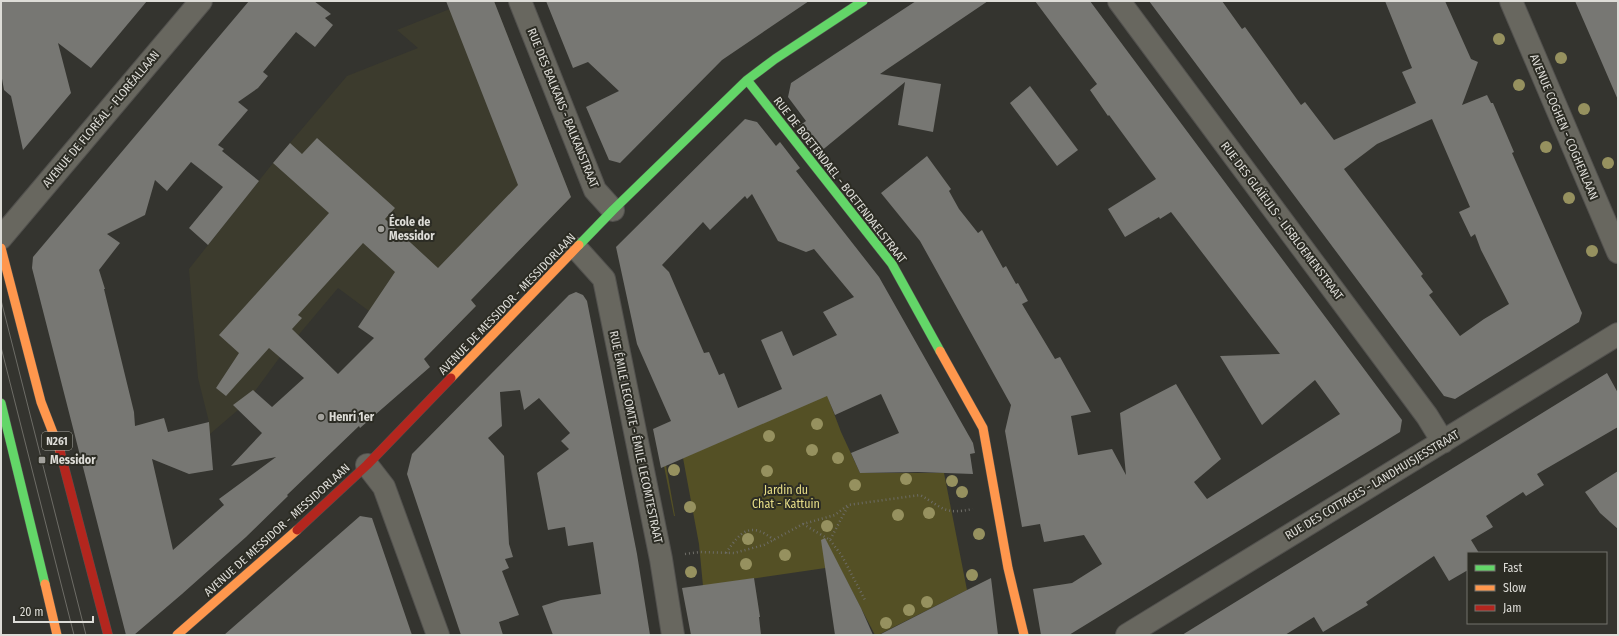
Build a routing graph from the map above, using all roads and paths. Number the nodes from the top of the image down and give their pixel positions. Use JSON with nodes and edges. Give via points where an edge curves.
{"nodes":[{"id":1,"x":201,"y":1,"type":"edge"},
{"id":2,"x":520,"y":1,"type":"edge"},
{"id":3,"x":863,"y":1,"type":"edge"},
{"id":4,"x":1119,"y":1,"type":"edge"},
{"id":5,"x":1511,"y":1,"type":"edge"},
{"id":6,"x":747,"y":80,"type":"junction"},
{"id":7,"x":613,"y":210,"type":"junction"},
{"id":8,"x":1,"y":238,"type":"edge"},
{"id":9,"x":1,"y":248,"type":"edge"},
{"id":10,"x":577,"y":249,"type":"junction"},
{"id":11,"x":1618,"y":252,"type":"edge"},
{"id":12,"x":1618,"y":334,"type":"edge"},
{"id":13,"x":1,"y":403,"type":"edge"},
{"id":14,"x":1443,"y":442,"type":"junction"},
{"id":15,"x":367,"y":465,"type":"junction"},
{"id":16,"x":848,"y":505,"type":"junction"},
{"id":17,"x":976,"y":509,"type":"dead end"},
{"id":18,"x":803,"y":524,"type":"junction"},
{"id":19,"x":774,"y":540,"type":"junction"},
{"id":20,"x":830,"y":540,"type":"junction"},
{"id":21,"x":726,"y":553,"type":"junction"},
{"id":22,"x":681,"y":555,"type":"dead end"},
{"id":23,"x":865,"y":600,"type":"dead end"},
{"id":24,"x":57,"y":635,"type":"edge"},
{"id":25,"x":108,"y":635,"type":"edge"},
{"id":26,"x":177,"y":635,"type":"edge"},
{"id":27,"x":438,"y":635,"type":"edge"},
{"id":28,"x":673,"y":635,"type":"edge"},
{"id":29,"x":1024,"y":635,"type":"edge"},
{"id":30,"x":1127,"y":635,"type":"edge"}],
"edges":[{"from":1,"to":8,"type":"street","name":"AVENUE DE FLORÉAL - FLORÉALLAAN"},
{"from":2,"to":7,"type":"street","name":"RUE DES BALKANS - BALKANSTRAAT","via":[[595,190]]},
{"from":3,"to":6,"type":"street","name":"AVENUE DE MESSIDOR - MESSIDORLAAN"},
{"from":4,"to":14,"type":"street","name":"RUE DES GLAÏEULS - LISBLOEMENSTRAAT","via":[[1417,403]]},
{"from":5,"to":11,"type":"street","name":"AVENUE COGHEN - COGHENLAAN"},
{"from":6,"to":7,"type":"street","name":"AVENUE DE MESSIDOR - MESSIDORLAAN"},
{"from":6,"to":29,"type":"street","name":"RUE DE BOETENDAEL - BOETENDAELSTRAAT","via":[[892,264],[983,428],[1008,568]]},
{"from":7,"to":10,"type":"street","name":"AVENUE DE MESSIDOR - MESSIDORLAAN"},
{"from":9,"to":25,"type":"street","number":"N261","via":[[41,402],[59,447]]},
{"from":10,"to":15,"type":"street","name":"AVENUE DE MESSIDOR - MESSIDORLAAN"},
{"from":10,"to":28,"type":"street","name":"RUE ÉMILE LECOMTE - ÉMILE LECOMTESTRAAT","via":[[604,279],[661,558]]},
{"from":12,"to":14,"type":"street","name":"RUE DES COTTAGES - LANDHUISJESSTRAAT"},
{"from":13,"to":24,"type":"street"},
{"from":14,"to":30,"type":"street","name":"RUE DES COTTAGES - LANDHUISJESSTRAAT"},
{"from":15,"to":26,"type":"street","name":"AVENUE DE MESSIDOR - MESSIDORLAAN","via":[[275,551]]},
{"from":15,"to":27,"type":"street","via":[[384,487]]},
{"from":16,"to":17,"type":"path","via":[[920,495],[950,512]]},
{"from":16,"to":18,"type":"path","via":[[836,515]]},
{"from":16,"to":20,"type":"path"},
{"from":18,"to":19,"type":"path"},
{"from":18,"to":20,"type":"path"},
{"from":19,"to":21,"type":"path","via":[[757,547]]},
{"from":19,"to":21,"type":"path","via":[[764,532],[745,531],[736,537]]},
{"from":20,"to":23,"type":"path","via":[[842,556]]},
{"from":21,"to":22,"type":"path","via":[[700,552]]}]}
